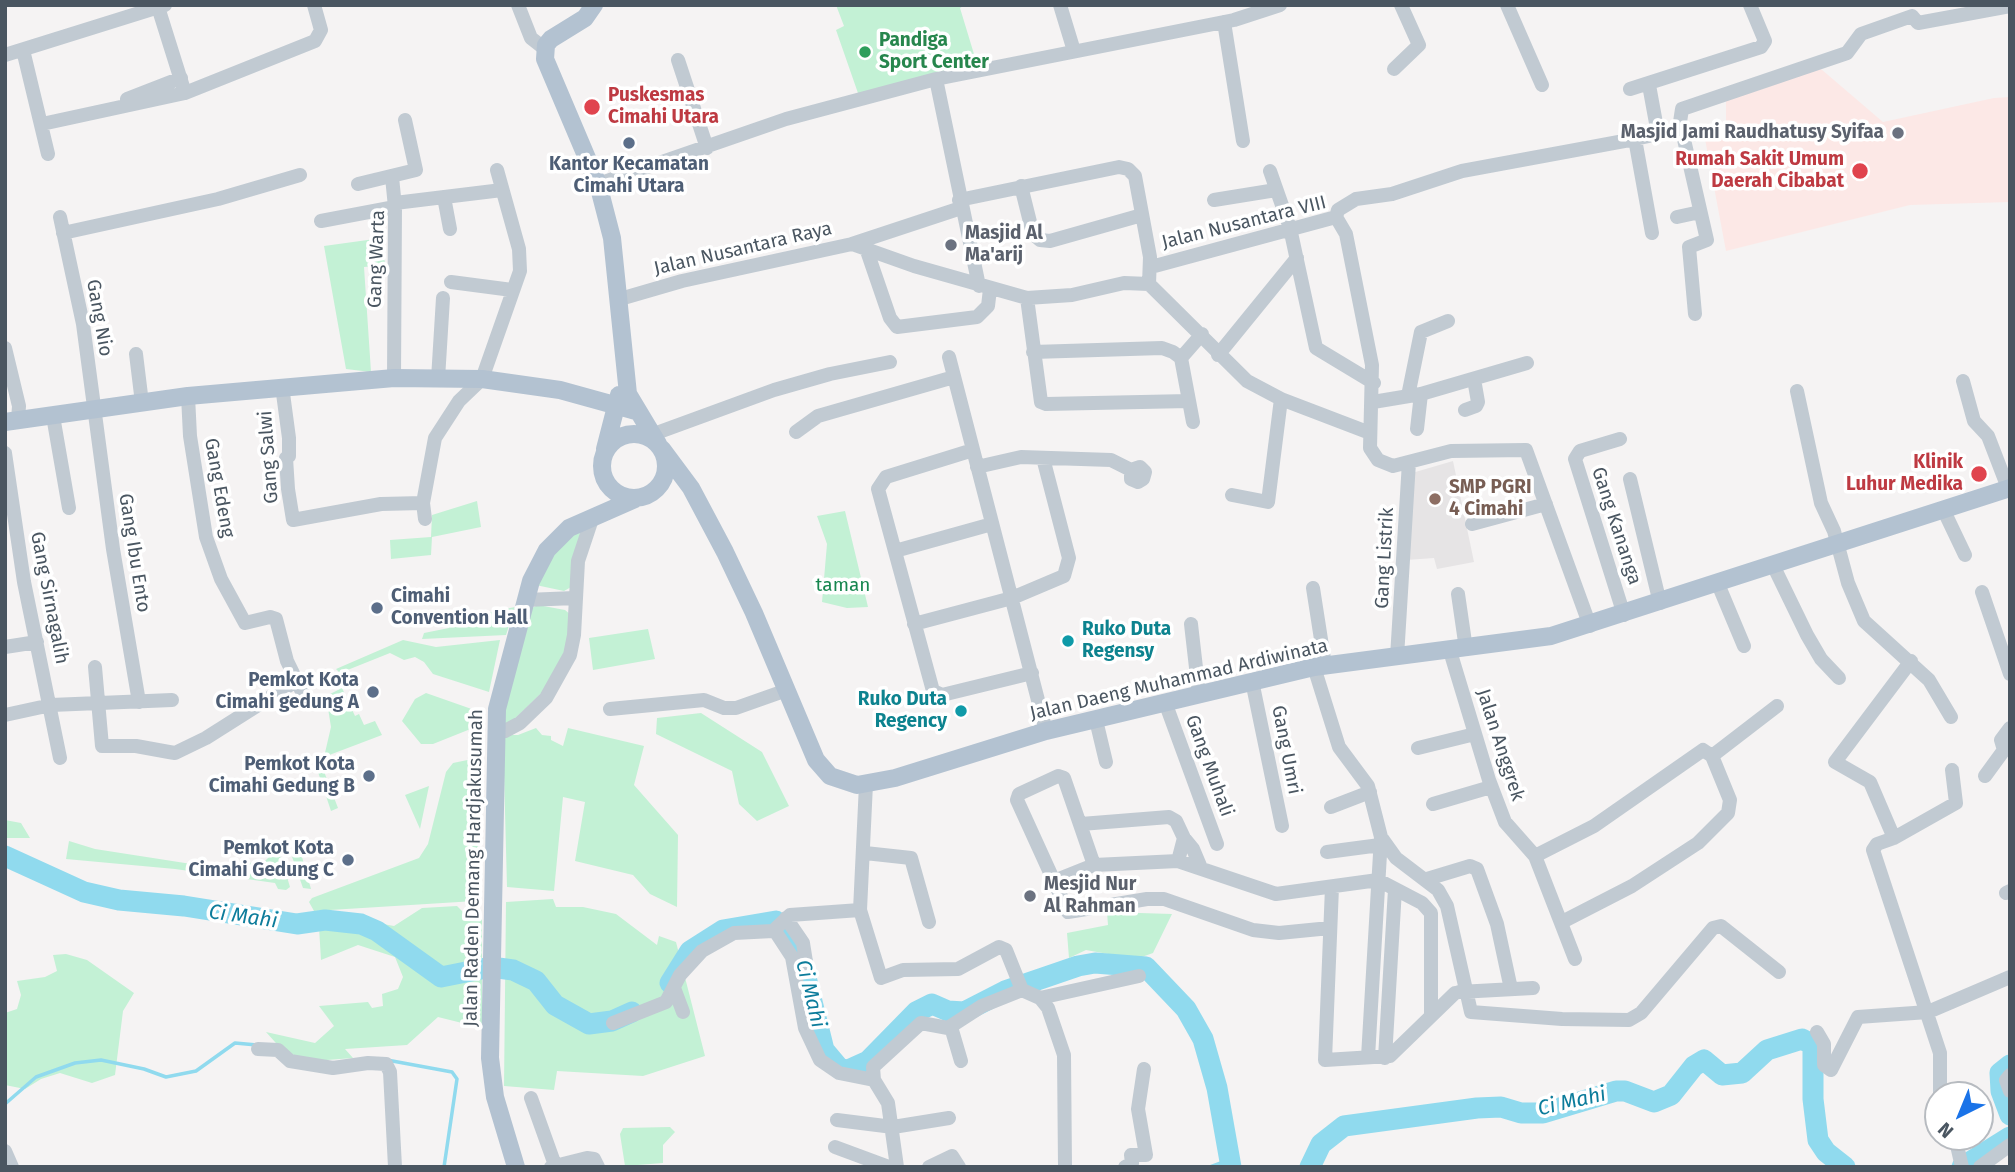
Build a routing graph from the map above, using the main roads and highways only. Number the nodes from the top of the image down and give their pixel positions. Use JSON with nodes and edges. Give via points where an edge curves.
{"nodes":[{"id":1,"x":594,"y":5,"type":"edge"},
{"id":2,"x":626,"y":383,"type":"junction"},
{"id":3,"x":617,"y":404,"type":"junction"},
{"id":4,"x":636,"y":411,"type":"junction"},
{"id":5,"x":13,"y":418,"type":"edge"},
{"id":6,"x":657,"y":443,"type":"junction"},
{"id":7,"x":605,"y":452,"type":"junction"},
{"id":8,"x":602,"y":471,"type":"junction"},
{"id":9,"x":691,"y":488,"type":"junction"},
{"id":10,"x":2009,"y":488,"type":"edge"},
{"id":11,"x":640,"y":498,"type":"junction"},
{"id":12,"x":593,"y":516,"type":"junction"},
{"id":13,"x":516,"y":1167,"type":"edge"}],
"edges":[{"from":1,"to":2,"type":"main road","via":[[585,18],[551,39],[545,59],[598,184],[612,238]]},
{"from":2,"to":3,"type":"main road"},
{"from":2,"to":4,"type":"main road","name":"Jalan Daeng Muhammad Ardiwinata"},
{"from":3,"to":4,"type":"main road"},
{"from":3,"to":5,"type":"main road","via":[[482,379],[394,378],[282,386]]},
{"from":3,"to":7,"type":"main road"},
{"from":4,"to":6,"type":"main road","name":"Jalan Daeng Muhammad Ardiwinata"},
{"from":6,"to":7,"type":"main road","via":[[629,434],[611,443]]},
{"from":6,"to":9,"type":"main road","name":"Jalan Daeng Muhammad Ardiwinata"},
{"from":6,"to":11,"type":"main road","via":[[666,458],[665,477],[653,493]]},
{"from":7,"to":8,"type":"main road"},
{"from":8,"to":11,"type":"main road","via":[[610,488],[626,498]]},
{"from":8,"to":12,"type":"main road"},
{"from":9,"to":10,"type":"main road","name":"Jalan Daeng Muhammad Ardiwinata","via":[[754,613],[816,760],[839,782],[866,784],[1046,731],[1320,666],[1527,641],[1590,626]]},
{"from":9,"to":11,"type":"main road"},
{"from":11,"to":12,"type":"main road","name":"Jalan Raden Demang Hardjakusumah"},
{"from":12,"to":13,"type":"main road","name":"Jalan Raden Demang Hardjakusumah","via":[[569,528],[537,565],[501,724],[490,1058],[495,1097]]}]}
